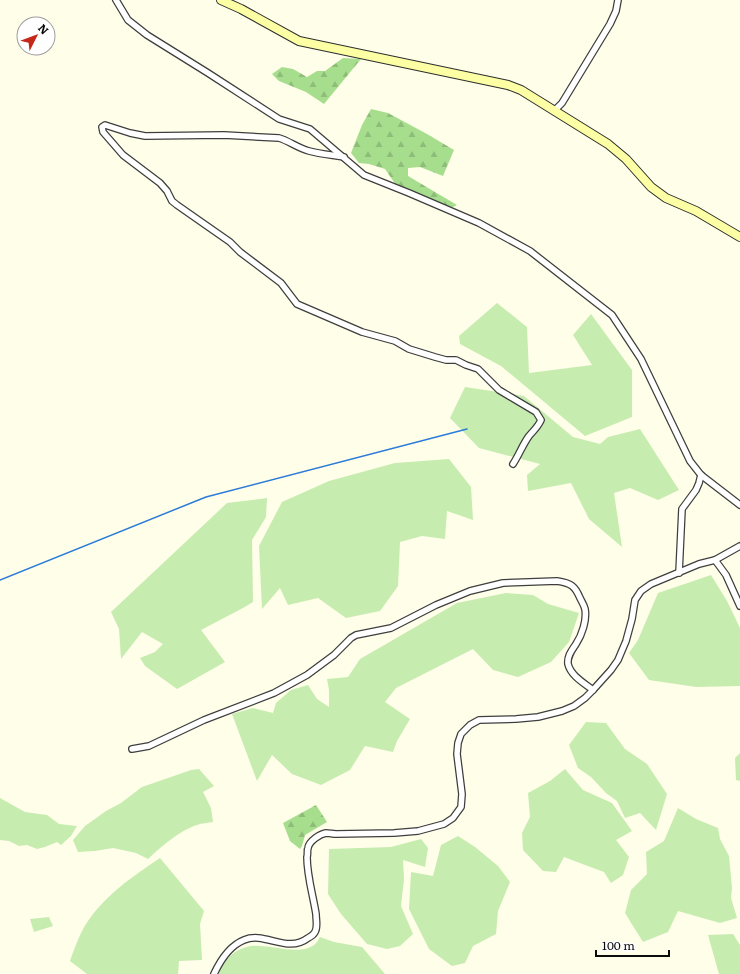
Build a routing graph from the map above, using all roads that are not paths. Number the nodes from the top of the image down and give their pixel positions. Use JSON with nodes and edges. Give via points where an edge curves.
{"nodes":[{"id":1,"x":116,"y":0,"type":"edge"},
{"id":2,"x":221,"y":0,"type":"edge"},
{"id":3,"x":618,"y":0,"type":"edge"},
{"id":4,"x":553,"y":110,"type":"junction"},
{"id":5,"x":344,"y":157,"type":"junction"},
{"id":6,"x":740,"y":237,"type":"edge"},
{"id":7,"x":513,"y":464,"type":"dead end"},
{"id":8,"x":701,"y":475,"type":"junction"},
{"id":9,"x":740,"y":505,"type":"edge"},
{"id":10,"x":740,"y":546,"type":"edge"},
{"id":11,"x":715,"y":560,"type":"junction"},
{"id":12,"x":679,"y":573,"type":"junction"},
{"id":13,"x":740,"y":606,"type":"edge"},
{"id":14,"x":593,"y":690,"type":"junction"},
{"id":15,"x":132,"y":749,"type":"dead end"},
{"id":16,"x":214,"y":974,"type":"edge"}],
"edges":[{"from":1,"to":5,"type":"street","via":[[128,20],[147,35],[279,119],[310,129]]},
{"from":2,"to":4,"type":"street","via":[[299,41],[508,85]]},
{"from":3,"to":4,"type":"street","via":[[610,24],[562,103]]},
{"from":4,"to":6,"type":"street","via":[[608,144],[626,159],[651,187],[666,198],[696,211]]},
{"from":5,"to":7,"type":"street","via":[[310,151],[279,138],[224,135],[145,136],[105,125],[102,127],[103,132],[123,156],[160,183],[176,205],[230,242],[280,283],[297,304],[362,332],[395,341],[409,349],[446,360],[456,360],[478,369],[498,390],[536,412],[541,420],[538,427],[530,435]]},
{"from":5,"to":8,"type":"street","via":[[364,175],[479,223],[530,251],[612,315],[641,359],[690,461]]},
{"from":8,"to":9,"type":"street"},
{"from":8,"to":12,"type":"street","via":[[696,490],[682,509]]},
{"from":10,"to":11,"type":"street"},
{"from":11,"to":12,"type":"street"},
{"from":11,"to":13,"type":"street","via":[[726,575]]},
{"from":12,"to":14,"type":"street","via":[[651,584],[641,591],[635,600],[626,642],[618,660]]},
{"from":14,"to":15,"type":"street","via":[[575,676],[568,663],[570,652],[581,634],[586,612],[573,586],[558,581],[503,583],[470,591],[391,628],[356,635],[307,675],[274,693],[204,720],[149,746]]},
{"from":14,"to":16,"type":"street","via":[[586,698],[562,711],[538,717],[479,720],[470,725],[461,734],[457,754],[461,807],[453,818],[444,824],[418,831],[326,833],[319,836],[308,846],[307,867],[317,924],[315,933],[296,944],[252,938],[243,940],[225,956]]}]}
